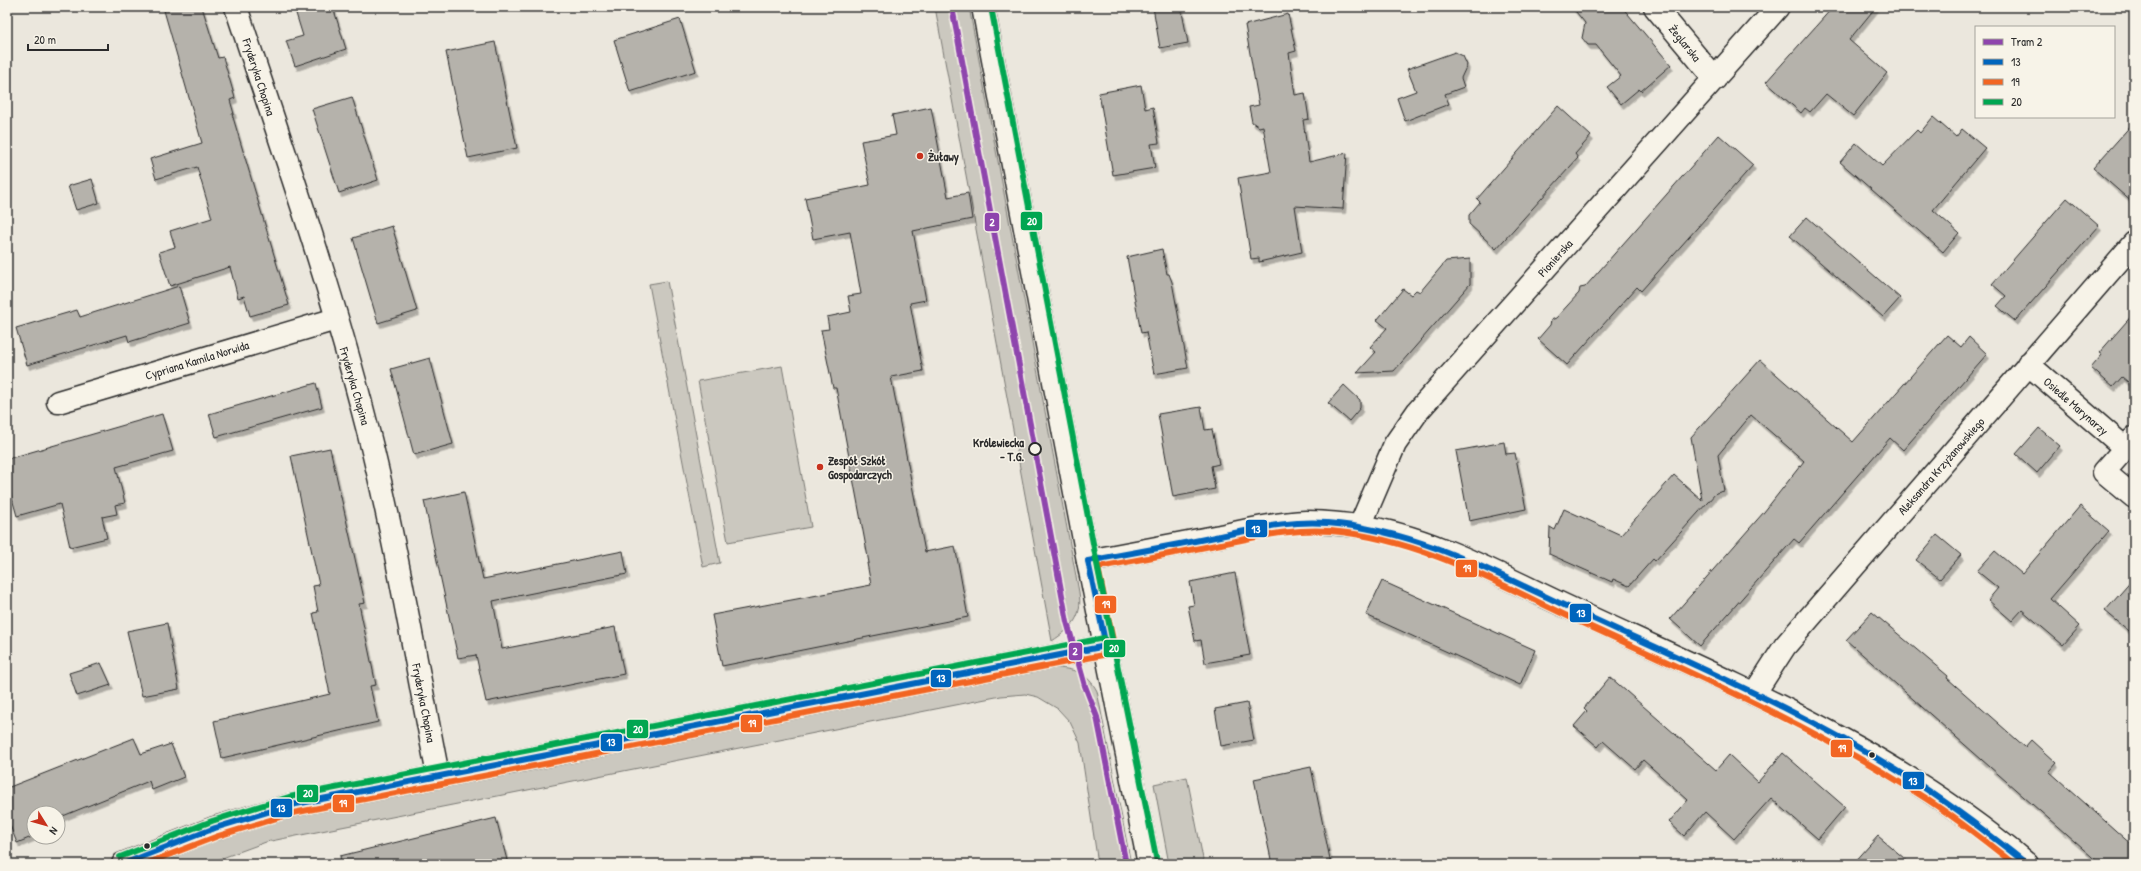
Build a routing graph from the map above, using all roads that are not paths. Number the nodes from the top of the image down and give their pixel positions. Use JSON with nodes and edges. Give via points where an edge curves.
{"nodes":[{"id":1,"x":236,"y":7,"type":"edge"},
{"id":2,"x":982,"y":7,"type":"edge"},
{"id":3,"x":1655,"y":7,"type":"edge"},
{"id":4,"x":1778,"y":7,"type":"edge"},
{"id":5,"x":1715,"y":79,"type":"junction"},
{"id":6,"x":2134,"y":243,"type":"edge"},
{"id":7,"x":336,"y":319,"type":"junction"},
{"id":8,"x":2028,"y":364,"type":"junction"},
{"id":9,"x":58,"y":402,"type":"dead end"},
{"id":10,"x":2130,"y":443,"type":"edge"},
{"id":11,"x":2134,"y":497,"type":"edge"},
{"id":12,"x":1360,"y":526,"type":"junction"},
{"id":13,"x":1088,"y":561,"type":"junction"},
{"id":14,"x":1106,"y":646,"type":"junction"},
{"id":15,"x":1754,"y":694,"type":"junction"},
{"id":16,"x":438,"y":775,"type":"junction"},
{"id":17,"x":123,"y":864,"type":"edge"},
{"id":18,"x":1149,"y":864,"type":"edge"},
{"id":19,"x":2027,"y":864,"type":"edge"}],
"edges":[{"from":1,"to":7,"type":"street","name":"Fryderyka Chopina"},
{"from":2,"to":13,"type":"street"},
{"from":3,"to":5,"type":"street","name":"Żeglarska"},
{"from":4,"to":5,"type":"street","name":"Pionierska"},
{"from":5,"to":12,"type":"street","name":"Pionierska","via":[[1418,411],[1395,444]]},
{"from":6,"to":8,"type":"street","name":"Aleksandra Krzyżanowskiego"},
{"from":7,"to":9,"type":"street","name":"Cypriana Kamila Norwida"},
{"from":7,"to":16,"type":"street","name":"Fryderyka Chopina","via":[[367,427]]},
{"from":8,"to":10,"type":"street","name":"Osiedle Marynarzy"},
{"from":8,"to":15,"type":"street","name":"Aleksandra Krzyżanowskiego","via":[[1785,646]]},
{"from":10,"to":11,"type":"street","name":"Osiedle Marynarzy","via":[[2104,472]]},
{"from":12,"to":13,"type":"street","via":[[1307,522],[1275,525]]},
{"from":12,"to":15,"type":"street","via":[[1397,534],[1451,554]]},
{"from":13,"to":14,"type":"street"},
{"from":14,"to":16,"type":"street"},
{"from":14,"to":18,"type":"street"},
{"from":15,"to":19,"type":"street","via":[[1868,753],[1951,804]]},
{"from":16,"to":17,"type":"street","via":[[291,805],[222,825]]}]}
